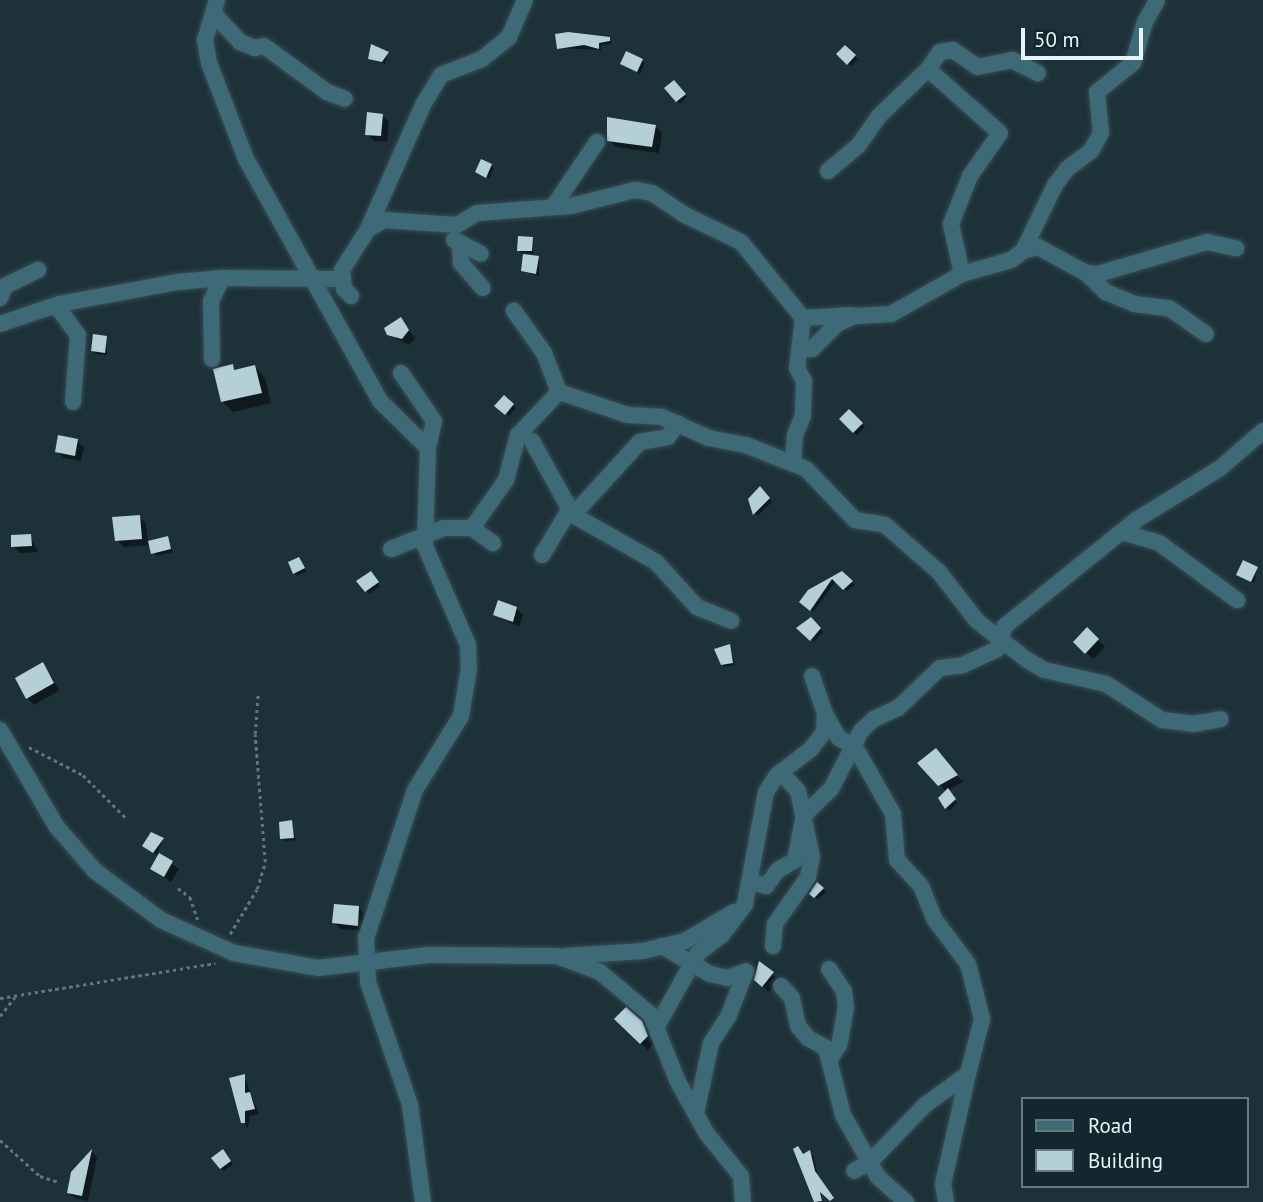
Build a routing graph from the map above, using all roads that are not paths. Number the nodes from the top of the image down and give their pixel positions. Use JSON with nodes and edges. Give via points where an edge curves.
{"nodes":[{"id":1,"x":525,"y":0,"type":"edge"},
{"id":2,"x":1157,"y":0,"type":"edge"},
{"id":3,"x":215,"y":7,"type":"edge"},
{"id":4,"x":928,"y":69,"type":"junction"},
{"id":5,"x":1038,"y":73,"type":"dead end"},
{"id":6,"x":345,"y":99,"type":"dead end"},
{"id":7,"x":597,"y":142,"type":"dead end"},
{"id":8,"x":828,"y":171,"type":"dead end"},
{"id":9,"x":555,"y":204,"type":"junction"},
{"id":10,"x":439,"y":226,"type":"junction"},
{"id":11,"x":368,"y":229,"type":"junction"},
{"id":12,"x":460,"y":245,"type":"junction"},
{"id":13,"x":1236,"y":248,"type":"dead end"},
{"id":14,"x":1023,"y":251,"type":"junction"},
{"id":15,"x":481,"y":254,"type":"dead end"},
{"id":16,"x":38,"y":270,"type":"dead end"},
{"id":17,"x":962,"y":274,"type":"junction"},
{"id":18,"x":1086,"y":274,"type":"junction"},
{"id":19,"x":222,"y":278,"type":"junction"},
{"id":20,"x":344,"y":279,"type":"junction"},
{"id":21,"x":309,"y":280,"type":"junction"},
{"id":22,"x":483,"y":288,"type":"dead end"},
{"id":23,"x":351,"y":296,"type":"dead end"},
{"id":24,"x":0,"y":298,"type":"edge"},
{"id":25,"x":56,"y":305,"type":"junction"},
{"id":26,"x":514,"y":311,"type":"dead end"},
{"id":27,"x":854,"y":316,"type":"junction"},
{"id":28,"x":803,"y":318,"type":"junction"},
{"id":29,"x":0,"y":324,"type":"edge"},
{"id":30,"x":1206,"y":334,"type":"dead end"},
{"id":31,"x":800,"y":349,"type":"junction"},
{"id":32,"x":212,"y":359,"type":"dead end"},
{"id":33,"x":401,"y":373,"type":"dead end"},
{"id":34,"x":559,"y":392,"type":"junction"},
{"id":35,"x":73,"y":401,"type":"dead end"},
{"id":36,"x":678,"y":423,"type":"junction"},
{"id":37,"x":1263,"y":431,"type":"edge"},
{"id":38,"x":532,"y":441,"type":"dead end"},
{"id":39,"x":423,"y":443,"type":"junction"},
{"id":40,"x":793,"y":463,"type":"junction"},
{"id":41,"x":572,"y":512,"type":"junction"},
{"id":42,"x":472,"y":528,"type":"junction"},
{"id":43,"x":1125,"y":533,"type":"junction"},
{"id":44,"x":426,"y":534,"type":"junction"},
{"id":45,"x":493,"y":543,"type":"dead end"},
{"id":46,"x":391,"y":549,"type":"dead end"},
{"id":47,"x":542,"y":555,"type":"dead end"},
{"id":48,"x":1237,"y":600,"type":"dead end"},
{"id":49,"x":731,"y":621,"type":"dead end"},
{"id":50,"x":1000,"y":638,"type":"junction"},
{"id":51,"x":812,"y":676,"type":"dead end"},
{"id":52,"x":825,"y":714,"type":"junction"},
{"id":53,"x":1221,"y":719,"type":"dead end"},
{"id":54,"x":2,"y":734,"type":"edge"},
{"id":55,"x":855,"y":747,"type":"junction"},
{"id":56,"x":780,"y":772,"type":"junction"},
{"id":57,"x":804,"y":815,"type":"junction"},
{"id":58,"x":752,"y":882,"type":"junction"},
{"id":59,"x":745,"y":904,"type":"junction"},
{"id":60,"x":662,"y":946,"type":"junction"},
{"id":61,"x":773,"y":946,"type":"dead end"},
{"id":62,"x":557,"y":956,"type":"junction"},
{"id":63,"x":694,"y":961,"type":"junction"},
{"id":64,"x":367,"y":965,"type":"junction"},
{"id":65,"x":829,"y":969,"type":"dead end"},
{"id":66,"x":781,"y":986,"type":"dead end"},
{"id":67,"x":657,"y":1026,"type":"junction"},
{"id":68,"x":830,"y":1059,"type":"junction"},
{"id":69,"x":968,"y":1074,"type":"junction"},
{"id":70,"x":696,"y":1113,"type":"junction"},
{"id":71,"x":870,"y":1162,"type":"junction"},
{"id":72,"x":854,"y":1171,"type":"dead end"},
{"id":73,"x":423,"y":1202,"type":"edge"},
{"id":74,"x":743,"y":1202,"type":"edge"},
{"id":75,"x":906,"y":1202,"type":"edge"},
{"id":76,"x":946,"y":1202,"type":"edge"}],
"edges":[{"from":1,"to":11,"type":"street","via":[[509,37],[482,59],[441,75],[423,104]]},
{"from":2,"to":14,"type":"street","via":[[1133,63],[1097,92],[1101,133],[1091,152],[1067,169],[1055,185]]},
{"from":3,"to":6,"type":"street","via":[[240,42],[264,46],[327,92]]},
{"from":3,"to":21,"type":"street","via":[[205,40],[220,100]]},
{"from":4,"to":5,"type":"street","via":[[940,51],[953,50],[977,66],[1012,60]]},
{"from":4,"to":8,"type":"street","via":[[878,117],[858,146]]},
{"from":4,"to":17,"type":"street","via":[[1000,133],[970,176],[951,224]]},
{"from":7,"to":9,"type":"street"},
{"from":9,"to":10,"type":"street","via":[[477,213],[457,225]]},
{"from":9,"to":28,"type":"street","via":[[571,206],[635,190],[652,193],[741,242]]},
{"from":10,"to":11,"type":"street","via":[[412,219],[384,220]]},
{"from":10,"to":12,"type":"street"},
{"from":11,"to":20,"type":"street","via":[[342,271]]},
{"from":12,"to":15,"type":"street"},
{"from":12,"to":22,"type":"street","via":[[461,263]]},
{"from":13,"to":18,"type":"street","via":[[1207,242]]},
{"from":14,"to":17,"type":"street","via":[[1011,260]]},
{"from":14,"to":18,"type":"street","via":[[1038,247]]},
{"from":16,"to":24,"type":"street","via":[[5,286]]},
{"from":17,"to":27,"type":"street","via":[[891,314]]},
{"from":18,"to":30,"type":"street","via":[[1106,292],[1135,304],[1169,308]]},
{"from":19,"to":21,"type":"street"},
{"from":19,"to":25,"type":"street"},
{"from":19,"to":32,"type":"street","via":[[211,301]]},
{"from":20,"to":21,"type":"street"},
{"from":20,"to":23,"type":"street"},
{"from":21,"to":39,"type":"street","via":[[323,296],[380,401]]},
{"from":25,"to":29,"type":"street"},
{"from":25,"to":35,"type":"street","via":[[78,335]]},
{"from":26,"to":34,"type":"street","via":[[544,353]]},
{"from":27,"to":28,"type":"street"},
{"from":27,"to":31,"type":"street","via":[[837,324],[813,349]]},
{"from":28,"to":31,"type":"street"},
{"from":31,"to":40,"type":"street","via":[[797,368],[804,381],[803,416],[795,435]]},
{"from":33,"to":39,"type":"street","via":[[425,406]]},
{"from":34,"to":36,"type":"street","via":[[628,415]]},
{"from":34,"to":42,"type":"street","via":[[518,435],[506,481]]},
{"from":36,"to":40,"type":"street"},
{"from":36,"to":41,"type":"street","via":[[668,438],[640,442]]},
{"from":37,"to":43,"type":"street","via":[[1219,469],[1136,520]]},
{"from":38,"to":41,"type":"street"},
{"from":39,"to":44,"type":"street"},
{"from":40,"to":50,"type":"street","via":[[806,469],[855,520],[885,524],[939,572],[977,621]]},
{"from":41,"to":47,"type":"street"},
{"from":41,"to":49,"type":"street","via":[[656,562],[696,607]]},
{"from":42,"to":44,"type":"street","via":[[444,528]]},
{"from":42,"to":45,"type":"street"},
{"from":43,"to":48,"type":"street","via":[[1159,543]]},
{"from":43,"to":50,"type":"street","via":[[1005,626]]},
{"from":44,"to":46,"type":"street"},
{"from":44,"to":64,"type":"street","via":[[425,546],[435,575],[468,645],[468,680],[461,716],[415,790],[388,862],[369,925]]},
{"from":50,"to":53,"type":"street","via":[[1044,670],[1106,684],[1162,720],[1193,724]]},
{"from":50,"to":55,"type":"street","via":[[997,649],[982,657],[940,668],[898,708],[890,708],[861,730]]},
{"from":51,"to":52,"type":"street"},
{"from":52,"to":55,"type":"street","via":[[838,738]]},
{"from":52,"to":56,"type":"street","via":[[824,732],[811,749]]},
{"from":54,"to":64,"type":"street","via":[[56,826],[94,871],[136,905],[241,955],[308,967]]},
{"from":55,"to":57,"type":"street","via":[[831,789]]},
{"from":55,"to":69,"type":"street","via":[[893,814],[897,860],[921,886],[935,920],[968,964],[976,985],[982,1019]]},
{"from":56,"to":57,"type":"street","via":[[798,791]]},
{"from":56,"to":58,"type":"street","via":[[766,792],[760,814]]},
{"from":57,"to":58,"type":"street","via":[[794,860],[766,886]]},
{"from":57,"to":61,"type":"street","via":[[812,857],[807,877],[775,925]]},
{"from":58,"to":59,"type":"street"},
{"from":59,"to":60,"type":"street","via":[[685,942]]},
{"from":59,"to":63,"type":"street","via":[[722,935]]},
{"from":60,"to":62,"type":"street"},
{"from":60,"to":63,"type":"street"},
{"from":62,"to":64,"type":"street","via":[[428,955]]},
{"from":62,"to":67,"type":"street","via":[[600,972],[627,991]]},
{"from":63,"to":67,"type":"street"},
{"from":63,"to":70,"type":"street","via":[[709,974],[727,978],[746,971],[729,1017],[711,1043]]},
{"from":64,"to":73,"type":"street","via":[[368,982],[410,1105]]},
{"from":65,"to":68,"type":"street","via":[[844,991],[846,1007],[838,1045]]},
{"from":66,"to":68,"type":"street","via":[[792,998],[798,1026],[826,1048]]},
{"from":67,"to":70,"type":"street","via":[[678,1082]]},
{"from":68,"to":71,"type":"street","via":[[843,1115]]},
{"from":69,"to":71,"type":"street","via":[[925,1105]]},
{"from":69,"to":76,"type":"street","via":[[943,1184]]},
{"from":70,"to":74,"type":"street","via":[[736,1166]]},
{"from":71,"to":72,"type":"street"},
{"from":71,"to":75,"type":"street","via":[[878,1177]]}]}
